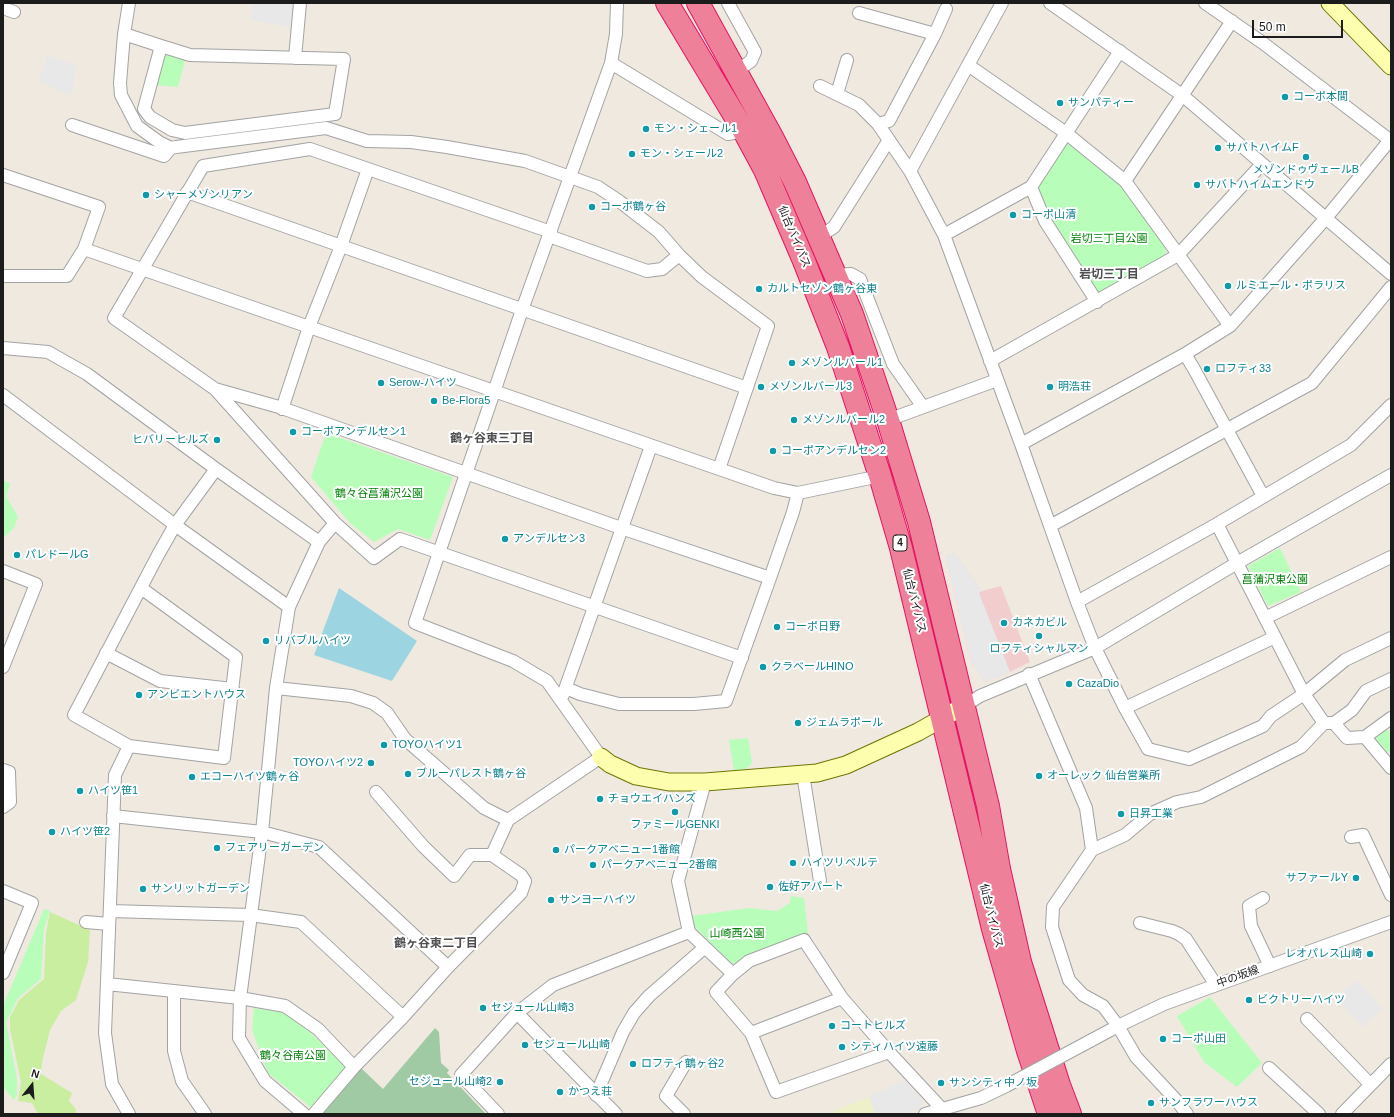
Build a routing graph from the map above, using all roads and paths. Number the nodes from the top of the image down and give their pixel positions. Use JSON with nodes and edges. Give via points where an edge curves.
{"nodes":[{"id":1,"x":129,"y":3,"type":"edge"},
{"id":2,"x":300,"y":3,"type":"edge"},
{"id":3,"x":617,"y":3,"type":"edge"},
{"id":4,"x":668,"y":3,"type":"edge"},
{"id":5,"x":698,"y":3,"type":"edge"},
{"id":6,"x":728,"y":3,"type":"edge"},
{"id":7,"x":1002,"y":3,"type":"edge"},
{"id":8,"x":1050,"y":3,"type":"edge"},
{"id":9,"x":1205,"y":3,"type":"edge"},
{"id":10,"x":1330,"y":3,"type":"edge"},
{"id":11,"x":946,"y":9,"type":"dead end"},
{"id":12,"x":865,"y":18,"type":"dead end"},
{"id":13,"x":1232,"y":21,"type":"junction"},
{"id":14,"x":124,"y":34,"type":"junction"},
{"id":15,"x":935,"y":34,"type":"junction"},
{"id":16,"x":161,"y":46,"type":"junction"},
{"id":17,"x":1120,"y":51,"type":"junction"},
{"id":18,"x":295,"y":58,"type":"junction"},
{"id":19,"x":847,"y":60,"type":"dead end"},
{"id":20,"x":611,"y":63,"type":"junction"},
{"id":21,"x":968,"y":65,"type":"junction"},
{"id":22,"x":1391,"y":66,"type":"edge"},
{"id":23,"x":736,"y":71,"type":"junction"},
{"id":24,"x":820,"y":86,"type":"dead end"},
{"id":25,"x":837,"y":94,"type":"junction"},
{"id":26,"x":1182,"y":95,"type":"junction"},
{"id":27,"x":878,"y":124,"type":"junction"},
{"id":28,"x":72,"y":125,"type":"dead end"},
{"id":29,"x":744,"y":131,"type":"junction"},
{"id":30,"x":1066,"y":133,"type":"junction"},
{"id":31,"x":889,"y":140,"type":"junction"},
{"id":32,"x":1390,"y":140,"type":"edge"},
{"id":33,"x":170,"y":148,"type":"junction"},
{"id":34,"x":1262,"y":164,"type":"junction"},
{"id":35,"x":368,"y":169,"type":"junction"},
{"id":36,"x":910,"y":170,"type":"junction"},
{"id":37,"x":3,"y":175,"type":"edge"},
{"id":38,"x":570,"y":177,"type":"junction"},
{"id":39,"x":1125,"y":181,"type":"junction"},
{"id":40,"x":1031,"y":187,"type":"junction"},
{"id":41,"x":187,"y":192,"type":"junction"},
{"id":42,"x":1326,"y":218,"type":"junction"},
{"id":43,"x":550,"y":234,"type":"junction"},
{"id":44,"x":944,"y":235,"type":"junction"},
{"id":45,"x":819,"y":237,"type":"junction"},
{"id":46,"x":342,"y":246,"type":"junction"},
{"id":47,"x":84,"y":249,"type":"junction"},
{"id":48,"x":679,"y":255,"type":"junction"},
{"id":49,"x":1178,"y":255,"type":"junction"},
{"id":50,"x":142,"y":268,"type":"junction"},
{"id":51,"x":1391,"y":274,"type":"edge"},
{"id":52,"x":835,"y":275,"type":"junction"},
{"id":53,"x":3,"y":276,"type":"edge"},
{"id":54,"x":1391,"y":286,"type":"edge"},
{"id":55,"x":1097,"y":302,"type":"junction"},
{"id":56,"x":522,"y":310,"type":"junction"},
{"id":57,"x":1230,"y":326,"type":"junction"},
{"id":58,"x":309,"y":327,"type":"junction"},
{"id":59,"x":3,"y":348,"type":"edge"},
{"id":60,"x":1185,"y":354,"type":"junction"},
{"id":61,"x":990,"y":361,"type":"junction"},
{"id":62,"x":996,"y":380,"type":"junction"},
{"id":63,"x":747,"y":388,"type":"junction"},
{"id":64,"x":215,"y":389,"type":"junction"},
{"id":65,"x":494,"y":392,"type":"junction"},
{"id":66,"x":3,"y":395,"type":"edge"},
{"id":67,"x":1391,"y":405,"type":"edge"},
{"id":68,"x":923,"y":407,"type":"junction"},
{"id":69,"x":282,"y":409,"type":"junction"},
{"id":70,"x":888,"y":420,"type":"junction"},
{"id":71,"x":1227,"y":429,"type":"junction"},
{"id":72,"x":1021,"y":444,"type":"junction"},
{"id":73,"x":651,"y":446,"type":"junction"},
{"id":74,"x":216,"y":469,"type":"junction"},
{"id":75,"x":719,"y":469,"type":"junction"},
{"id":76,"x":466,"y":473,"type":"junction"},
{"id":77,"x":880,"y":476,"type":"junction"},
{"id":78,"x":1391,"y":476,"type":"edge"},
{"id":79,"x":798,"y":493,"type":"junction"},
{"id":80,"x":1263,"y":496,"type":"junction"},
{"id":81,"x":335,"y":523,"type":"junction"},
{"id":82,"x":1217,"y":524,"type":"junction"},
{"id":83,"x":175,"y":525,"type":"junction"},
{"id":84,"x":1050,"y":526,"type":"junction"},
{"id":85,"x":621,"y":528,"type":"junction"},
{"id":86,"x":319,"y":542,"type":"junction"},
{"id":87,"x":439,"y":553,"type":"junction"},
{"id":88,"x":1391,"y":557,"type":"edge"},
{"id":89,"x":1237,"y":563,"type":"junction"},
{"id":90,"x":3,"y":571,"type":"edge"},
{"id":91,"x":770,"y":578,"type":"junction"},
{"id":92,"x":141,"y":588,"type":"junction"},
{"id":93,"x":1076,"y":602,"type":"junction"},
{"id":94,"x":289,"y":607,"type":"junction"},
{"id":95,"x":594,"y":607,"type":"junction"},
{"id":96,"x":1265,"y":618,"type":"junction"},
{"id":97,"x":1275,"y":637,"type":"junction"},
{"id":98,"x":1391,"y":638,"type":"edge"},
{"id":99,"x":1095,"y":648,"type":"junction"},
{"id":100,"x":106,"y":653,"type":"junction"},
{"id":101,"x":742,"y":658,"type":"junction"},
{"id":102,"x":3,"y":667,"type":"edge"},
{"id":103,"x":1029,"y":674,"type":"junction"},
{"id":104,"x":1391,"y":679,"type":"edge"},
{"id":105,"x":276,"y":688,"type":"junction"},
{"id":106,"x":233,"y":689,"type":"junction"},
{"id":107,"x":563,"y":694,"type":"junction"},
{"id":108,"x":1304,"y":694,"type":"junction"},
{"id":109,"x":964,"y":706,"type":"junction"},
{"id":110,"x":1125,"y":708,"type":"junction"},
{"id":111,"x":1391,"y":718,"type":"edge"},
{"id":112,"x":942,"y":719,"type":"junction"},
{"id":113,"x":1329,"y":723,"type":"junction"},
{"id":114,"x":1365,"y":737,"type":"junction"},
{"id":115,"x":129,"y":746,"type":"junction"},
{"id":116,"x":601,"y":757,"type":"junction"},
{"id":117,"x":1391,"y":768,"type":"edge"},
{"id":118,"x":3,"y":770,"type":"edge"},
{"id":119,"x":803,"y":774,"type":"junction"},
{"id":120,"x":706,"y":782,"type":"junction"},
{"id":121,"x":376,"y":792,"type":"dead end"},
{"id":122,"x":3,"y":807,"type":"edge"},
{"id":123,"x":114,"y":816,"type":"junction"},
{"id":124,"x":508,"y":820,"type":"junction"},
{"id":125,"x":262,"y":832,"type":"junction"},
{"id":126,"x":1351,"y":837,"type":"dead end"},
{"id":127,"x":1092,"y":850,"type":"junction"},
{"id":128,"x":492,"y":855,"type":"junction"},
{"id":129,"x":820,"y":881,"type":"dead end"},
{"id":130,"x":3,"y":892,"type":"edge"},
{"id":131,"x":1391,"y":895,"type":"edge"},
{"id":132,"x":1263,"y":898,"type":"dead end"},
{"id":133,"x":110,"y":911,"type":"junction"},
{"id":134,"x":250,"y":915,"type":"junction"},
{"id":135,"x":86,"y":922,"type":"dead end"},
{"id":136,"x":1391,"y":922,"type":"edge"},
{"id":137,"x":1140,"y":923,"type":"dead end"},
{"id":138,"x":109,"y":924,"type":"junction"},
{"id":139,"x":688,"y":932,"type":"junction"},
{"id":140,"x":704,"y":948,"type":"junction"},
{"id":141,"x":448,"y":966,"type":"junction"},
{"id":142,"x":1270,"y":966,"type":"junction"},
{"id":143,"x":3,"y":973,"type":"edge"},
{"id":144,"x":733,"y":974,"type":"junction"},
{"id":145,"x":107,"y":984,"type":"junction"},
{"id":146,"x":1216,"y":985,"type":"junction"},
{"id":147,"x":174,"y":991,"type":"junction"},
{"id":148,"x":240,"y":998,"type":"junction"},
{"id":149,"x":842,"y":998,"type":"junction"},
{"id":150,"x":517,"y":1013,"type":"junction"},
{"id":151,"x":403,"y":1017,"type":"junction"},
{"id":152,"x":1307,"y":1019,"type":"dead end"},
{"id":153,"x":1118,"y":1026,"type":"junction"},
{"id":154,"x":751,"y":1033,"type":"junction"},
{"id":155,"x":889,"y":1052,"type":"junction"},
{"id":156,"x":686,"y":1062,"type":"dead end"},
{"id":157,"x":1391,"y":1064,"type":"edge"},
{"id":158,"x":354,"y":1067,"type":"junction"},
{"id":159,"x":1270,"y":1068,"type":"dead end"},
{"id":160,"x":1370,"y":1084,"type":"junction"},
{"id":161,"x":596,"y":1095,"type":"junction"},
{"id":162,"x":942,"y":1109,"type":"junction"},
{"id":163,"x":128,"y":1114,"type":"edge"},
{"id":164,"x":205,"y":1114,"type":"edge"},
{"id":165,"x":304,"y":1114,"type":"edge"},
{"id":166,"x":314,"y":1114,"type":"edge"},
{"id":167,"x":498,"y":1114,"type":"edge"},
{"id":168,"x":616,"y":1114,"type":"edge"},
{"id":169,"x":684,"y":1114,"type":"edge"},
{"id":170,"x":925,"y":1114,"type":"edge"},
{"id":171,"x":1049,"y":1114,"type":"edge"},
{"id":172,"x":1070,"y":1114,"type":"edge"},
{"id":173,"x":1186,"y":1114,"type":"edge"},
{"id":174,"x":1319,"y":1114,"type":"edge"},
{"id":175,"x":1342,"y":1114,"type":"edge"}],
"edges":[{"from":1,"to":14,"type":"street"},
{"from":2,"to":18,"type":"street"},
{"from":3,"to":20,"type":"street","via":[[616,34]]},
{"from":4,"to":29,"type":"highway","name":"仙台バイパス","number":"4"},
{"from":5,"to":23,"type":"highway","name":"仙台バイパス","number":"4"},
{"from":6,"to":23,"type":"street","via":[[755,52],[751,62]]},
{"from":7,"to":21,"type":"street"},
{"from":8,"to":17,"type":"street"},
{"from":9,"to":13,"type":"street"},
{"from":10,"to":22,"type":"street"},
{"from":11,"to":15,"type":"street"},
{"from":12,"to":15,"type":"street"},
{"from":13,"to":26,"type":"street"},
{"from":13,"to":32,"type":"street"},
{"from":14,"to":16,"type":"street"},
{"from":14,"to":33,"type":"street","via":[[120,95],[136,126]]},
{"from":15,"to":27,"type":"street","via":[[889,121]]},
{"from":16,"to":18,"type":"street","via":[[190,54]]},
{"from":16,"to":18,"type":"street","via":[[144,109],[150,117],[172,130],[185,133],[335,114],[344,59]]},
{"from":17,"to":26,"type":"street"},
{"from":17,"to":30,"type":"street"},
{"from":19,"to":25,"type":"street"},
{"from":20,"to":29,"type":"street","via":[[728,134]]},
{"from":20,"to":38,"type":"street"},
{"from":21,"to":30,"type":"street"},
{"from":21,"to":36,"type":"street"},
{"from":23,"to":45,"type":"highway","name":"仙台バイパス","number":"4","via":[[792,176]]},
{"from":24,"to":25,"type":"street"},
{"from":25,"to":27,"type":"street","via":[[859,106]]},
{"from":26,"to":34,"type":"street"},
{"from":26,"to":39,"type":"street"},
{"from":27,"to":31,"type":"street"},
{"from":28,"to":33,"type":"street","via":[[164,156]]},
{"from":29,"to":77,"type":"highway","name":"仙台バイパス","number":"4","via":[[765,170],[830,325]]},
{"from":30,"to":39,"type":"street"},
{"from":30,"to":40,"type":"street"},
{"from":31,"to":36,"type":"street"},
{"from":31,"to":45,"type":"street","via":[[834,227]]},
{"from":32,"to":42,"type":"street"},
{"from":33,"to":38,"type":"street","via":[[326,128],[367,141],[410,142],[525,162]]},
{"from":34,"to":42,"type":"street"},
{"from":34,"to":49,"type":"street"},
{"from":35,"to":41,"type":"street","via":[[310,149],[203,166]]},
{"from":35,"to":43,"type":"street"},
{"from":35,"to":46,"type":"street"},
{"from":36,"to":44,"type":"street"},
{"from":37,"to":47,"type":"street","via":[[100,208]]},
{"from":38,"to":43,"type":"street"},
{"from":38,"to":48,"type":"street","via":[[598,187],[619,201],[659,232]]},
{"from":39,"to":49,"type":"street"},
{"from":40,"to":44,"type":"street"},
{"from":40,"to":55,"type":"street","via":[[1046,221]]},
{"from":41,"to":46,"type":"street"},
{"from":41,"to":50,"type":"street"},
{"from":42,"to":51,"type":"street"},
{"from":42,"to":57,"type":"street"},
{"from":43,"to":48,"type":"street","via":[[648,271],[662,269]]},
{"from":43,"to":56,"type":"street"},
{"from":44,"to":61,"type":"street"},
{"from":45,"to":52,"type":"highway","name":"仙台バイパス","number":"4"},
{"from":46,"to":56,"type":"street"},
{"from":46,"to":58,"type":"street"},
{"from":47,"to":50,"type":"street"},
{"from":47,"to":53,"type":"street","via":[[67,276]]},
{"from":48,"to":63,"type":"street","via":[[702,277],[768,326]]},
{"from":49,"to":55,"type":"street"},
{"from":49,"to":57,"type":"street"},
{"from":50,"to":58,"type":"street"},
{"from":50,"to":64,"type":"street","via":[[114,318]]},
{"from":52,"to":68,"type":"street","via":[[851,274],[860,279],[893,364]]},
{"from":52,"to":70,"type":"highway","name":"仙台バイパス","number":"4","via":[[852,314]]},
{"from":54,"to":71,"type":"street","via":[[1312,383]]},
{"from":55,"to":61,"type":"street"},
{"from":56,"to":63,"type":"street"},
{"from":56,"to":65,"type":"street"},
{"from":57,"to":60,"type":"street"},
{"from":58,"to":65,"type":"street"},
{"from":58,"to":69,"type":"street"},
{"from":59,"to":74,"type":"street","via":[[48,352],[87,374]]},
{"from":60,"to":71,"type":"street"},
{"from":60,"to":72,"type":"street"},
{"from":61,"to":62,"type":"street"},
{"from":62,"to":68,"type":"street"},
{"from":62,"to":72,"type":"street"},
{"from":63,"to":75,"type":"street"},
{"from":64,"to":69,"type":"street"},
{"from":64,"to":81,"type":"street"},
{"from":65,"to":73,"type":"street"},
{"from":65,"to":76,"type":"street"},
{"from":66,"to":83,"type":"street"},
{"from":67,"to":80,"type":"street","via":[[1351,445]]},
{"from":68,"to":70,"type":"street"},
{"from":69,"to":76,"type":"street"},
{"from":70,"to":109,"type":"highway","name":"仙台バイパス","number":"4","via":[[919,522]]},
{"from":71,"to":80,"type":"street"},
{"from":71,"to":84,"type":"street"},
{"from":72,"to":84,"type":"street"},
{"from":73,"to":75,"type":"street"},
{"from":73,"to":85,"type":"street"},
{"from":74,"to":83,"type":"street"},
{"from":74,"to":86,"type":"street"},
{"from":75,"to":79,"type":"street","via":[[774,488]]},
{"from":76,"to":85,"type":"street"},
{"from":76,"to":87,"type":"street"},
{"from":77,"to":79,"type":"street"},
{"from":77,"to":112,"type":"highway","name":"仙台バイパス","number":"4","via":[[901,548]]},
{"from":78,"to":89,"type":"street"},
{"from":79,"to":91,"type":"street"},
{"from":80,"to":82,"type":"street"},
{"from":81,"to":86,"type":"street"},
{"from":81,"to":87,"type":"street","via":[[374,558],[400,539]]},
{"from":82,"to":89,"type":"street"},
{"from":82,"to":93,"type":"street"},
{"from":83,"to":92,"type":"street"},
{"from":83,"to":94,"type":"street"},
{"from":84,"to":93,"type":"street"},
{"from":85,"to":91,"type":"street"},
{"from":85,"to":95,"type":"street"},
{"from":86,"to":94,"type":"street"},
{"from":87,"to":95,"type":"street"},
{"from":87,"to":107,"type":"street","via":[[415,623],[513,660]]},
{"from":88,"to":96,"type":"street"},
{"from":89,"to":96,"type":"street"},
{"from":89,"to":99,"type":"street"},
{"from":90,"to":102,"type":"street","via":[[36,584]]},
{"from":91,"to":101,"type":"street"},
{"from":92,"to":100,"type":"street"},
{"from":92,"to":106,"type":"street","via":[[236,657]]},
{"from":93,"to":99,"type":"street"},
{"from":94,"to":105,"type":"street"},
{"from":95,"to":101,"type":"street"},
{"from":95,"to":107,"type":"street"},
{"from":96,"to":97,"type":"street"},
{"from":97,"to":108,"type":"street"},
{"from":97,"to":110,"type":"street"},
{"from":98,"to":108,"type":"street","via":[[1346,660]]},
{"from":99,"to":103,"type":"street"},
{"from":99,"to":110,"type":"street"},
{"from":100,"to":106,"type":"street","via":[[160,681]]},
{"from":100,"to":115,"type":"street","via":[[74,715]]},
{"from":101,"to":107,"type":"street","via":[[726,701],[694,704],[619,704],[580,694]]},
{"from":103,"to":109,"type":"street"},
{"from":103,"to":127,"type":"street","via":[[1086,808]]},
{"from":104,"to":113,"type":"street","via":[[1366,692],[1352,710]]},
{"from":105,"to":124,"type":"street","via":[[351,696],[373,703],[387,713],[410,744],[484,808]]},
{"from":105,"to":125,"type":"street"},
{"from":106,"to":115,"type":"street","via":[[224,758]]},
{"from":107,"to":116,"type":"street"},
{"from":108,"to":110,"type":"street","via":[[1271,716],[1263,726],[1189,759],[1148,749]]},
{"from":108,"to":113,"type":"street"},
{"from":109,"to":112,"type":"street"},
{"from":109,"to":172,"type":"highway","name":"仙台バイパス","number":"4","via":[[988,806],[1020,962]]},
{"from":111,"to":114,"type":"street"},
{"from":112,"to":119,"type":"street","via":[[846,766]]},
{"from":112,"to":171,"type":"highway","name":"仙台バイパス","number":"4","via":[[993,929]]},
{"from":113,"to":114,"type":"street","via":[[1347,738]]},
{"from":113,"to":127,"type":"street","via":[[1301,748],[1201,797],[1177,802],[1150,814],[1125,835]]},
{"from":114,"to":117,"type":"street"},
{"from":115,"to":123,"type":"street","via":[[115,775]]},
{"from":116,"to":120,"type":"street","via":[[636,776],[669,782]]},
{"from":116,"to":124,"type":"street"},
{"from":118,"to":122,"type":"street","via":[[9,772],[10,802]]},
{"from":119,"to":120,"type":"street"},
{"from":119,"to":129,"type":"street"},
{"from":120,"to":139,"type":"street","via":[[678,881]]},
{"from":121,"to":128,"type":"street","via":[[423,846],[454,876],[470,855]]},
{"from":123,"to":125,"type":"street"},
{"from":123,"to":133,"type":"street"},
{"from":124,"to":128,"type":"street"},
{"from":125,"to":134,"type":"street"},
{"from":125,"to":141,"type":"street","via":[[319,847]]},
{"from":126,"to":131,"type":"street","via":[[1363,835]]},
{"from":127,"to":153,"type":"street","via":[[1053,907],[1052,927],[1069,980],[1083,995],[1103,1006]]},
{"from":128,"to":141,"type":"street","via":[[521,874],[524,881],[521,893]]},
{"from":130,"to":143,"type":"street","via":[[32,903]]},
{"from":132,"to":142,"type":"street","via":[[1249,906],[1251,926]]},
{"from":133,"to":134,"type":"street"},
{"from":133,"to":138,"type":"street"},
{"from":134,"to":148,"type":"street"},
{"from":134,"to":151,"type":"street","via":[[301,922]]},
{"from":135,"to":138,"type":"street"},
{"from":136,"to":142,"type":"street","name":"中の坂線"},
{"from":137,"to":146,"type":"street","via":[[1180,934],[1186,939]]},
{"from":138,"to":145,"type":"street"},
{"from":139,"to":140,"type":"street"},
{"from":139,"to":150,"type":"street","via":[[553,984]]},
{"from":140,"to":144,"type":"street"},
{"from":140,"to":161,"type":"street","via":[[649,996],[634,1013]]},
{"from":141,"to":151,"type":"street"},
{"from":142,"to":146,"type":"street","name":"中の坂線"},
{"from":144,"to":149,"type":"street","via":[[749,961],[804,940]]},
{"from":144,"to":154,"type":"street","via":[[716,992]]},
{"from":145,"to":147,"type":"street"},
{"from":145,"to":163,"type":"street","via":[[105,1033],[112,1084]]},
{"from":146,"to":153,"type":"street","name":"中の坂線","via":[[1164,1004]]},
{"from":147,"to":148,"type":"street"},
{"from":147,"to":164,"type":"street","via":[[174,1051],[182,1081]]},
{"from":148,"to":158,"type":"street","via":[[285,1006],[318,1029]]},
{"from":148,"to":165,"type":"street","via":[[239,1038],[265,1081]]},
{"from":149,"to":154,"type":"street"},
{"from":149,"to":155,"type":"street"},
{"from":150,"to":161,"type":"street"},
{"from":150,"to":167,"type":"street","via":[[461,1075]]},
{"from":151,"to":158,"type":"street"},
{"from":152,"to":160,"type":"street"},
{"from":153,"to":162,"type":"street","name":"中の坂線","bridge":true,"via":[[981,1098]]},
{"from":153,"to":173,"type":"street","via":[[1136,1057]]},
{"from":154,"to":155,"type":"street","via":[[776,1092]]},
{"from":155,"to":162,"type":"street"},
{"from":156,"to":169,"type":"street","via":[[666,1096]]},
{"from":157,"to":160,"type":"street"},
{"from":158,"to":166,"type":"street"},
{"from":159,"to":174,"type":"street"},
{"from":160,"to":175,"type":"street"},
{"from":161,"to":168,"type":"street"},
{"from":162,"to":170,"type":"street"}]}
